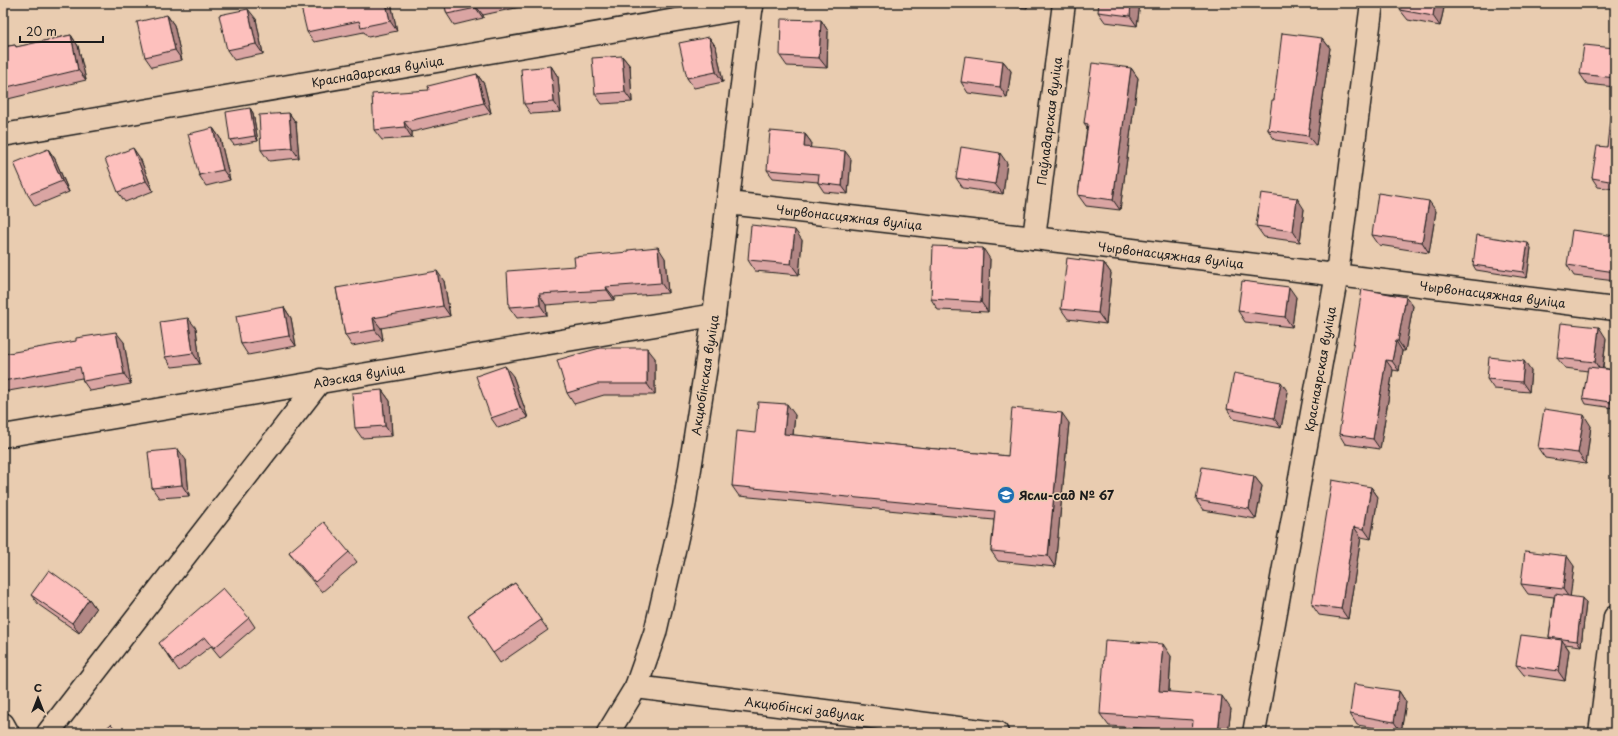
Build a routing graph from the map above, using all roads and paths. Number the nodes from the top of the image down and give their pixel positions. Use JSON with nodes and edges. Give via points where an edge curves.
{"nodes":[{"id":1,"x":1064,"y":3,"type":"edge"},
{"id":2,"x":1372,"y":3,"type":"edge"},
{"id":3,"x":752,"y":5,"type":"edge"},
{"id":4,"x":3,"y":135,"type":"edge"},
{"id":5,"x":728,"y":203,"type":"junction"},
{"id":6,"x":1034,"y":238,"type":"junction"},
{"id":7,"x":1337,"y":274,"type":"junction"},
{"id":8,"x":1615,"y":308,"type":"edge"},
{"id":9,"x":714,"y":315,"type":"junction"},
{"id":10,"x":321,"y":380,"type":"junction"},
{"id":11,"x":3,"y":436,"type":"edge"},
{"id":12,"x":1615,"y":617,"type":"edge"},
{"id":13,"x":636,"y":687,"type":"junction"},
{"id":14,"x":1609,"y":712,"type":"edge"},
{"id":15,"x":3,"y":724,"type":"edge"},
{"id":16,"x":8,"y":733,"type":"edge"},
{"id":17,"x":48,"y":733,"type":"edge"},
{"id":18,"x":608,"y":733,"type":"edge"},
{"id":19,"x":997,"y":733,"type":"edge"},
{"id":20,"x":1254,"y":733,"type":"edge"},
{"id":21,"x":1600,"y":733,"type":"edge"}],
"edges":[{"from":1,"to":6,"type":"street","name":"Паўладарская вуліца"},
{"from":2,"to":7,"type":"street","name":"Краснаярская вуліца"},
{"from":3,"to":4,"type":"street","name":"Краснадарская вуліца"},
{"from":3,"to":5,"type":"street","name":"Акцюбінская вуліца"},
{"from":5,"to":6,"type":"street","name":"Чырвонасцяжная вуліца"},
{"from":5,"to":9,"type":"street","name":"Акцюбінская вуліца"},
{"from":6,"to":7,"type":"street","name":"Чырвонасцяжная вуліца"},
{"from":7,"to":8,"type":"street","name":"Чырвонасцяжная вуліца"},
{"from":7,"to":20,"type":"street","name":"Краснаярская вуліца"},
{"from":9,"to":10,"type":"street","name":"Адэская вуліца"},
{"from":9,"to":13,"type":"street","name":"Акцюбінская вуліца","via":[[684,508],[655,633]]},
{"from":10,"to":11,"type":"street","name":"Адэская вуліца"},
{"from":10,"to":17,"type":"street"},
{"from":12,"to":14,"type":"street"},
{"from":13,"to":18,"type":"street","name":"Акцюбінская вуліца"},
{"from":13,"to":19,"type":"street","name":"Акцюбінскі завулак"},
{"from":14,"to":21,"type":"street"},
{"from":15,"to":16,"type":"street"}]}
